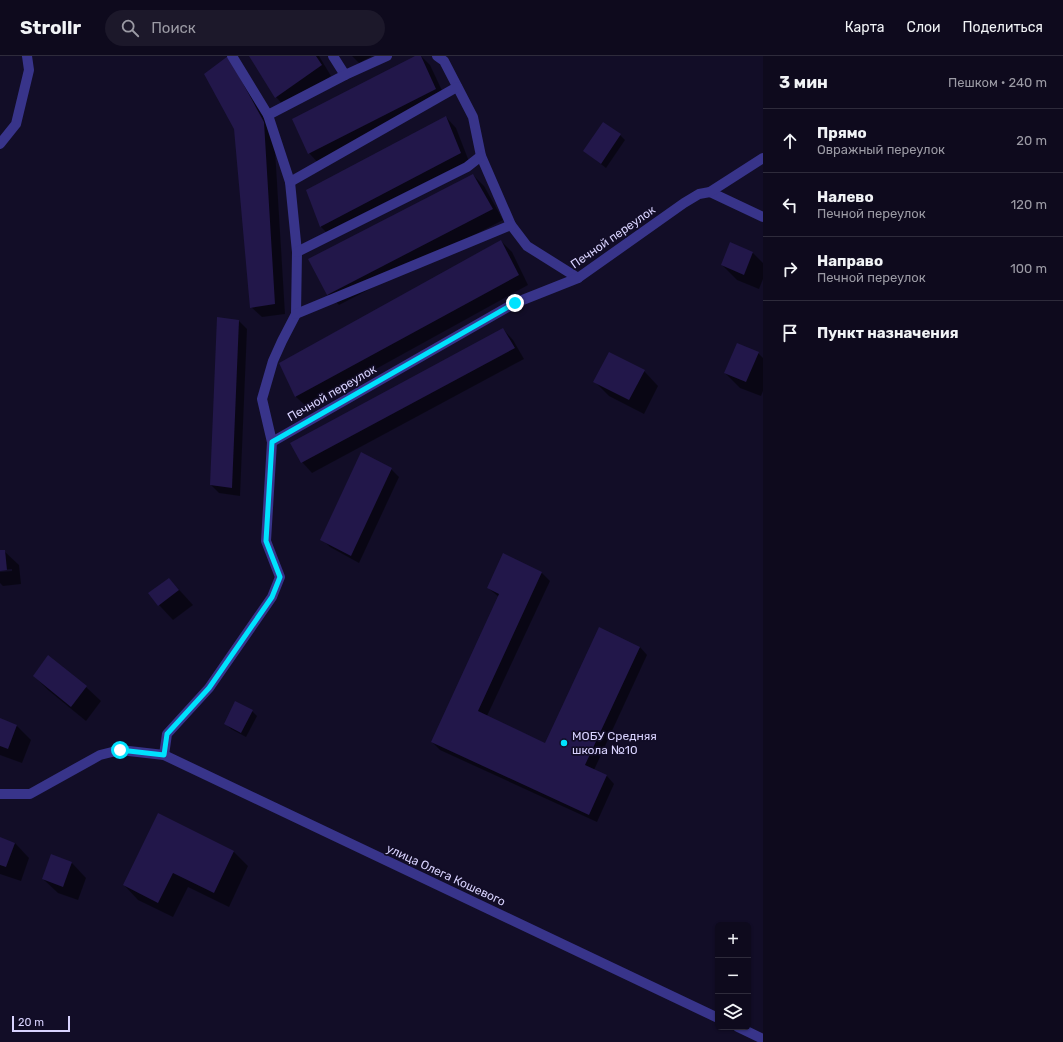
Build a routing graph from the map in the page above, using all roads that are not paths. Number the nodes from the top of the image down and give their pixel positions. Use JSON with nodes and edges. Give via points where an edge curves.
{"nodes":[{"id":1,"x":27,"y":56,"type":"edge"},
{"id":2,"x":232,"y":56,"type":"edge"},
{"id":3,"x":333,"y":56,"type":"edge"},
{"id":4,"x":387,"y":56,"type":"edge"},
{"id":5,"x":437,"y":56,"type":"edge"},
{"id":6,"x":345,"y":75,"type":"junction"},
{"id":7,"x":458,"y":87,"type":"junction"},
{"id":8,"x":268,"y":115,"type":"junction"},
{"id":9,"x":0,"y":144,"type":"edge"},
{"id":10,"x":481,"y":156,"type":"junction"},
{"id":11,"x":763,"y":158,"type":"edge"},
{"id":12,"x":290,"y":182,"type":"junction"},
{"id":13,"x":710,"y":192,"type":"junction"},
{"id":14,"x":763,"y":217,"type":"edge"},
{"id":15,"x":511,"y":225,"type":"junction"},
{"id":16,"x":297,"y":252,"type":"junction"},
{"id":17,"x":578,"y":278,"type":"junction"},
{"id":18,"x":296,"y":314,"type":"junction"},
{"id":19,"x":272,"y":442,"type":"junction"},
{"id":20,"x":164,"y":755,"type":"junction"},
{"id":21,"x":0,"y":794,"type":"edge"},
{"id":22,"x":715,"y":1017,"type":"edge"},
{"id":23,"x":744,"y":1030,"type":"edge"},
{"id":24,"x":763,"y":1039,"type":"edge"}],
"edges":[{"from":1,"to":9,"type":"street","via":[[29,70],[16,124]]},
{"from":2,"to":8,"type":"street"},
{"from":3,"to":6,"type":"street"},
{"from":4,"to":6,"type":"street"},
{"from":5,"to":7,"type":"street","via":[[444,61]]},
{"from":6,"to":8,"type":"street"},
{"from":7,"to":10,"type":"street","via":[[472,117]]},
{"from":7,"to":12,"type":"street"},
{"from":8,"to":12,"type":"street"},
{"from":10,"to":15,"type":"street"},
{"from":10,"to":16,"type":"street","via":[[467,167]]},
{"from":11,"to":13,"type":"street","name":"Печной переулок"},
{"from":12,"to":16,"type":"street"},
{"from":13,"to":14,"type":"street"},
{"from":13,"to":17,"type":"street","name":"Печной переулок","via":[[699,194],[684,203]]},
{"from":15,"to":17,"type":"street","via":[[527,246]]},
{"from":15,"to":18,"type":"street"},
{"from":16,"to":18,"type":"street"},
{"from":17,"to":19,"type":"street","name":"Печной переулок","via":[[515,303]]},
{"from":18,"to":19,"type":"street","via":[[273,361],[262,399]]},
{"from":19,"to":20,"type":"street","via":[[266,541],[280,577],[272,597],[209,688],[167,734]]},
{"from":20,"to":21,"type":"street","name":"улица Олега Кошевого","via":[[120,750],[100,755],[30,794]]},
{"from":20,"to":22,"type":"street","name":"улица Олега Кошевого"},
{"from":23,"to":24,"type":"street"}]}
